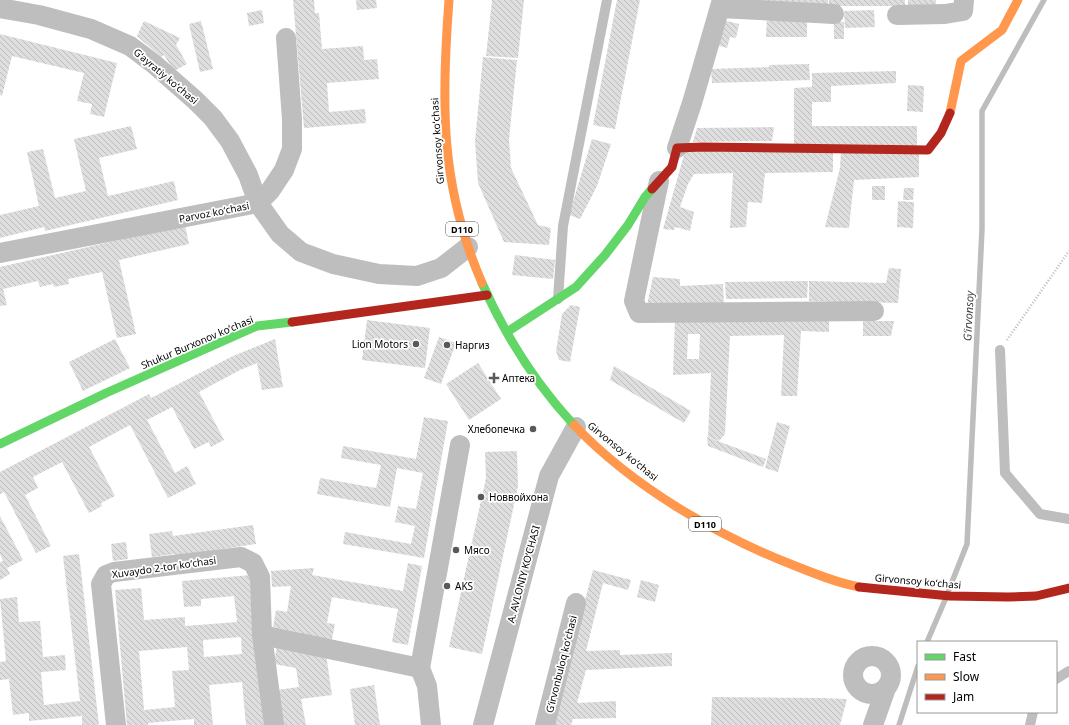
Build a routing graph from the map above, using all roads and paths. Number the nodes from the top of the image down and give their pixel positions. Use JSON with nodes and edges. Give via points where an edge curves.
{"nodes":[{"id":1,"x":449,"y":0,"type":"edge"},
{"id":2,"x":607,"y":0,"type":"edge"},
{"id":3,"x":964,"y":0,"type":"edge"},
{"id":4,"x":1018,"y":0,"type":"edge"},
{"id":5,"x":721,"y":4,"type":"edge"},
{"id":6,"x":0,"y":8,"type":"edge"},
{"id":7,"x":834,"y":14,"type":"dead end"},
{"id":8,"x":897,"y":15,"type":"dead end"},
{"id":9,"x":286,"y":38,"type":"dead end"},
{"id":10,"x":677,"y":148,"type":"junction"},
{"id":11,"x":659,"y":181,"type":"junction"},
{"id":12,"x":258,"y":203,"type":"junction"},
{"id":13,"x":468,"y":247,"type":"junction"},
{"id":14,"x":1069,"y":252,"type":"edge"},
{"id":15,"x":0,"y":253,"type":"edge"},
{"id":16,"x":487,"y":295,"type":"junction"},
{"id":17,"x":558,"y":299,"type":"junction"},
{"id":18,"x":874,"y":311,"type":"dead end"},
{"id":19,"x":507,"y":332,"type":"junction"},
{"id":20,"x":1000,"y":350,"type":"joint"},
{"id":21,"x":576,"y":427,"type":"junction"},
{"id":22,"x":0,"y":444,"type":"edge"},
{"id":23,"x":460,"y":445,"type":"dead end"},
{"id":24,"x":1069,"y":519,"type":"edge"},
{"id":25,"x":1069,"y":588,"type":"edge"},
{"id":26,"x":576,"y":603,"type":"dead end"},
{"id":27,"x":262,"y":635,"type":"junction"},
{"id":28,"x":420,"y":668,"type":"junction"},
{"id":29,"x":1069,"y":671,"type":"edge"},
{"id":30,"x":1057,"y":678,"type":"edge"},
{"id":31,"x":885,"y":691,"type":"dead end"},
{"id":32,"x":1033,"y":713,"type":"edge"},
{"id":33,"x":116,"y":725,"type":"edge"},
{"id":34,"x":274,"y":725,"type":"edge"},
{"id":35,"x":431,"y":725,"type":"edge"},
{"id":36,"x":483,"y":725,"type":"edge"},
{"id":37,"x":545,"y":725,"type":"edge"},
{"id":38,"x":873,"y":725,"type":"edge"},
{"id":39,"x":1030,"y":725,"type":"edge"}],
"edges":[{"from":1,"to":13,"type":"street","name":"Girvonsoy koʻchasi","number":"D110","via":[[444,102],[446,150],[451,189]]},
{"from":2,"to":17,"type":"lane","via":[[563,226]]},
{"from":3,"to":8,"type":"street","via":[[963,11]]},
{"from":4,"to":10,"type":"street","via":[[1002,30],[961,61],[951,110],[941,133],[928,150]]},
{"from":5,"to":7,"type":"street"},
{"from":5,"to":10,"type":"street"},
{"from":6,"to":12,"type":"street","name":"Gʻayratiy koʻchasi","via":[[91,29],[130,46],[154,64],[213,118],[230,141],[248,175]]},
{"from":9,"to":12,"type":"street","via":[[292,149],[284,170]]},
{"from":10,"to":11,"type":"street","via":[[672,167]]},
{"from":11,"to":17,"type":"street","via":[[604,254],[576,286]]},
{"from":11,"to":18,"type":"street","via":[[634,301],[639,313]]},
{"from":12,"to":13,"type":"street","name":"Parvoz koʻchasi","via":[[280,234],[301,252],[333,264],[379,274],[417,276],[441,268]]},
{"from":12,"to":15,"type":"street","name":"Parvoz koʻchasi"},
{"from":13,"to":16,"type":"street","name":"Girvonsoy koʻchasi","number":"D110"},
{"from":14,"to":20,"type":"path"},
{"from":16,"to":19,"type":"street","name":"Girvonsoy koʻchasi","number":"D110"},
{"from":16,"to":22,"type":"street","name":"Shukur Burxonov koʻchasi","via":[[257,326],[106,393]]},
{"from":17,"to":19,"type":"street"},
{"from":19,"to":21,"type":"street","name":"Girvonsoy koʻchasi","number":"D110","via":[[538,381]]},
{"from":20,"to":24,"type":"lane","via":[[1005,473],[1040,514]]},
{"from":21,"to":25,"type":"street","name":"Girvonsoy koʻchasi","number":"D110","via":[[637,479],[704,523],[776,559],[813,573],[854,586],[941,595],[1027,597]]},
{"from":21,"to":36,"type":"street","name":"A. AVLONIY KO‘CHASI","via":[[549,476]]},
{"from":23,"to":28,"type":"street"},
{"from":26,"to":37,"type":"street","name":"Gʻirvonbuloq koʻchasi"},
{"from":27,"to":28,"type":"street"},
{"from":27,"to":33,"type":"street","name":"Xuvaydo 2-tor koʻchasi","via":[[260,577],[253,563],[241,557],[106,575],[102,584]]},
{"from":27,"to":34,"type":"street"},
{"from":28,"to":35,"type":"street","via":[[427,686]]},
{"from":29,"to":30,"type":"lane"},
{"from":31,"to":38,"type":"street"},
{"from":32,"to":39,"type":"lane"}]}
